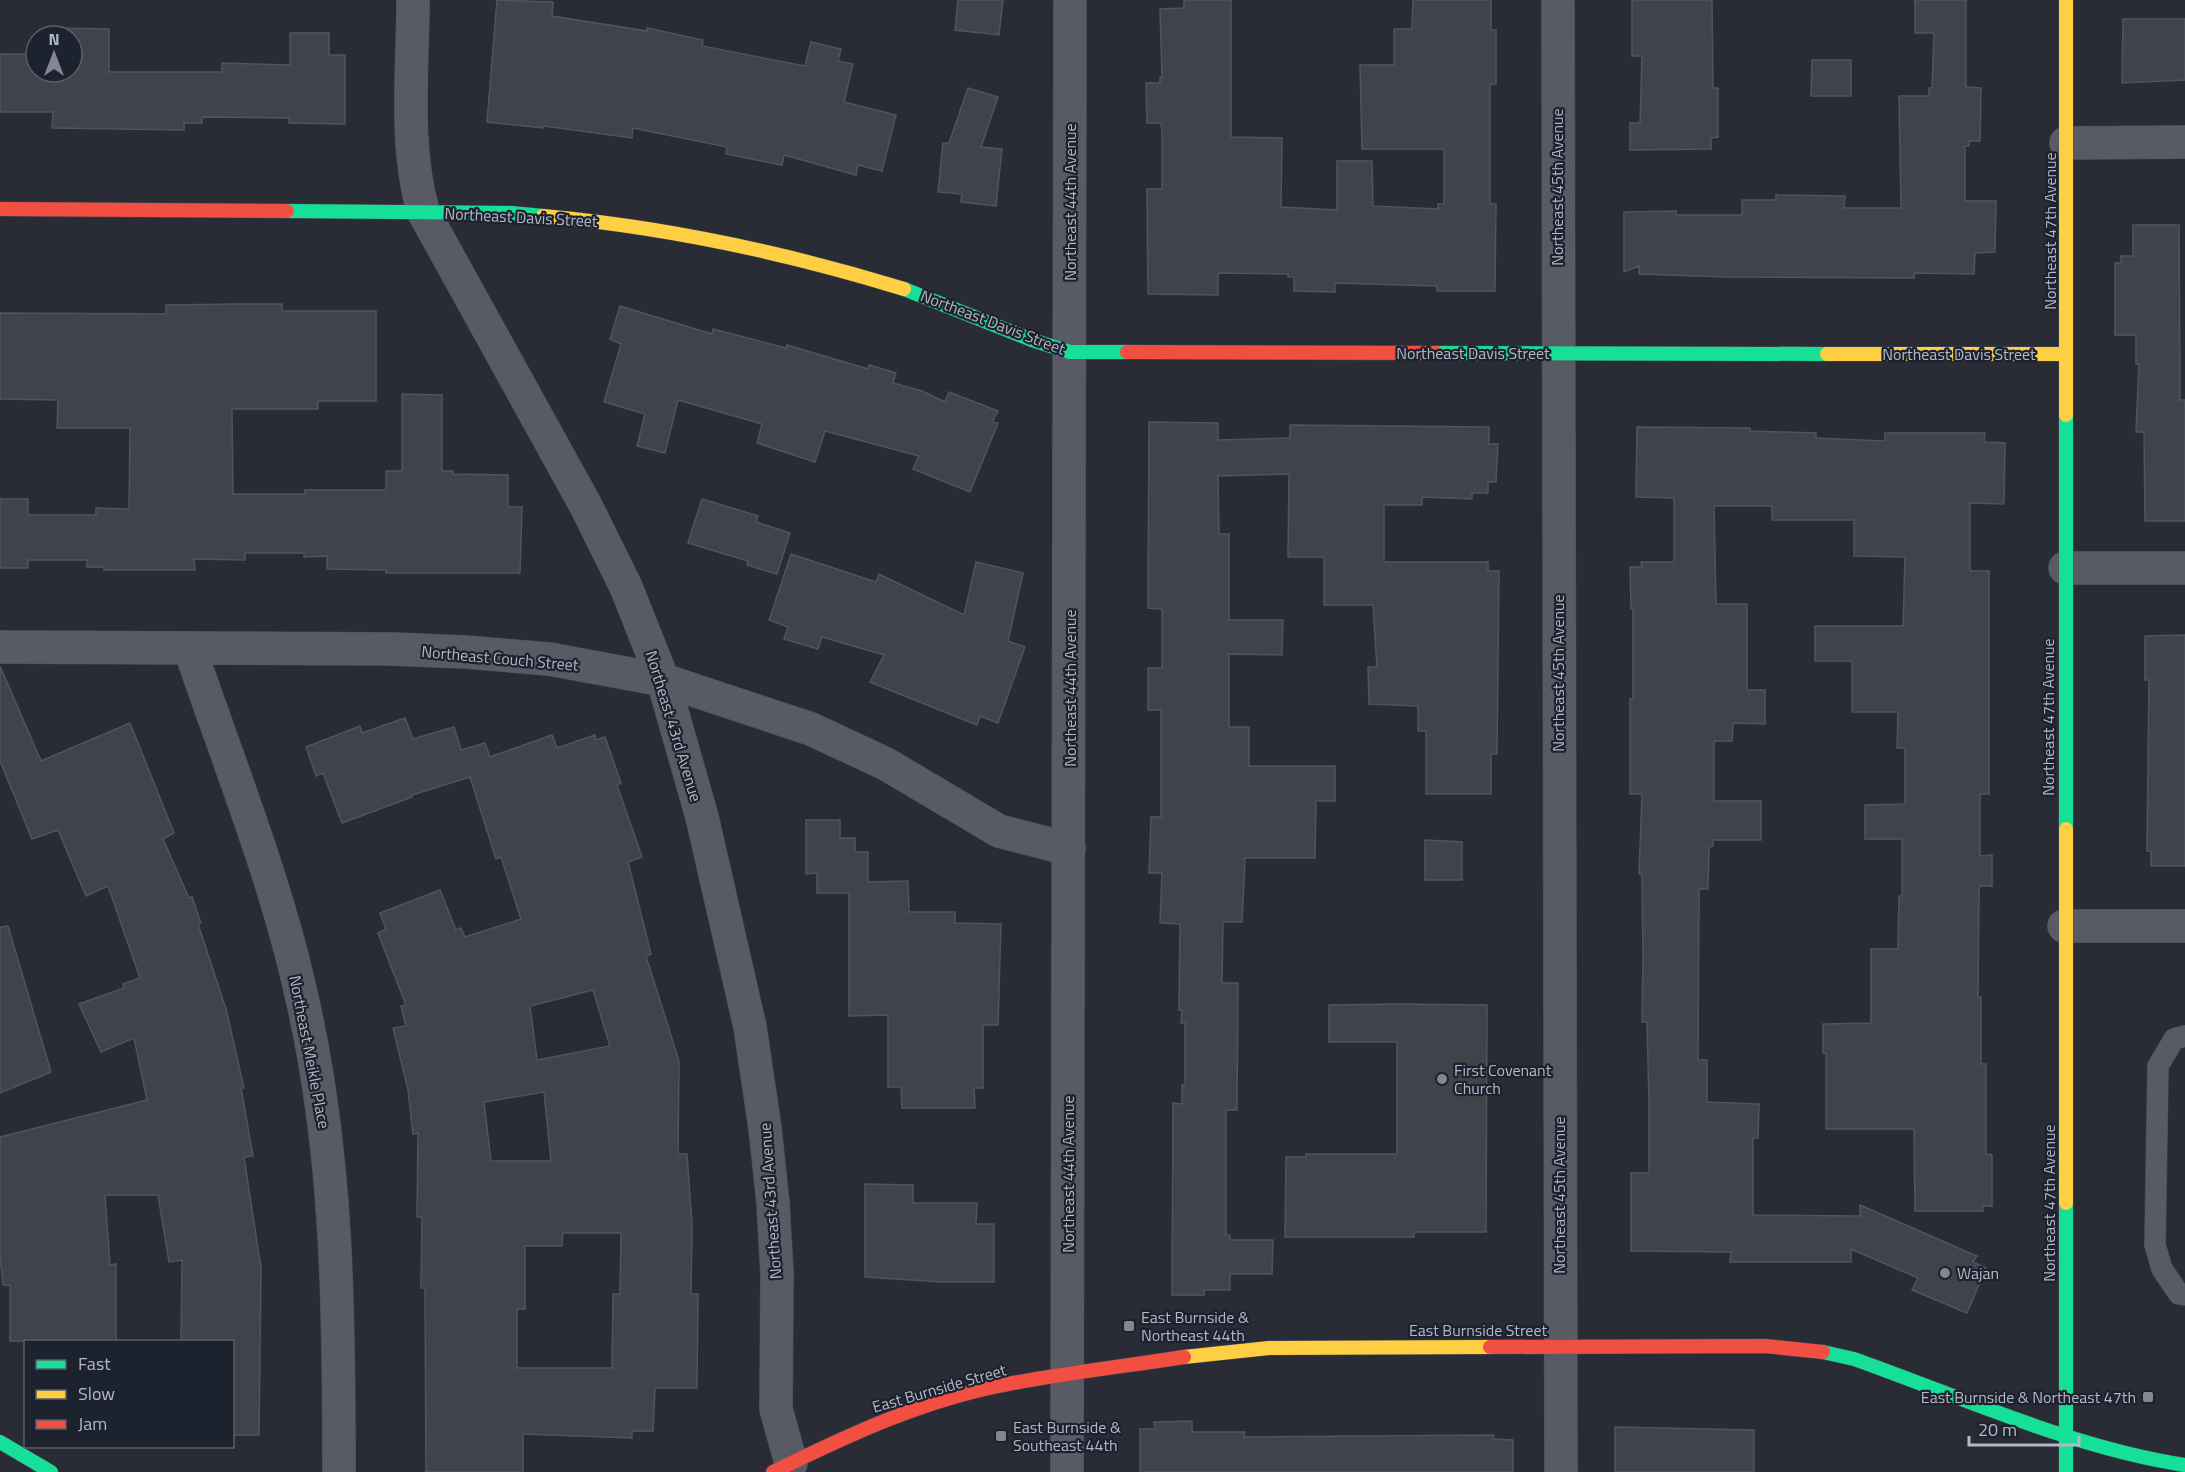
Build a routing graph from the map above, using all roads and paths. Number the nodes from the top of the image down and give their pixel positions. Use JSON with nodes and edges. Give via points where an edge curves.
{"nodes":[{"id":1,"x":413,"y":0,"type":"edge"},
{"id":2,"x":1070,"y":0,"type":"edge"},
{"id":3,"x":1558,"y":0,"type":"edge"},
{"id":4,"x":2067,"y":0,"type":"edge"},
{"id":5,"x":2185,"y":142,"type":"edge"},
{"id":6,"x":2066,"y":143,"type":"junction"},
{"id":7,"x":0,"y":209,"type":"edge"},
{"id":8,"x":423,"y":211,"type":"junction"},
{"id":9,"x":1070,"y":352,"type":"junction"},
{"id":10,"x":1557,"y":353,"type":"junction"},
{"id":11,"x":2066,"y":354,"type":"junction"},
{"id":12,"x":2065,"y":568,"type":"junction"},
{"id":13,"x":2185,"y":568,"type":"edge"},
{"id":14,"x":0,"y":647,"type":"edge"},
{"id":15,"x":190,"y":649,"type":"junction"},
{"id":16,"x":663,"y":680,"type":"junction"},
{"id":17,"x":1069,"y":849,"type":"junction"},
{"id":18,"x":2064,"y":926,"type":"junction"},
{"id":19,"x":2185,"y":926,"type":"edge"},
{"id":20,"x":2185,"y":1036,"type":"edge"},
{"id":21,"x":2185,"y":1295,"type":"edge"},
{"id":22,"x":1559,"y":1346,"type":"junction"},
{"id":23,"x":1067,"y":1376,"type":"junction"},
{"id":24,"x":2066,"y":1435,"type":"junction"},
{"id":25,"x":0,"y":1442,"type":"edge"},
{"id":26,"x":2185,"y":1465,"type":"edge"},
{"id":27,"x":782,"y":1468,"type":"edge"},
{"id":28,"x":51,"y":1472,"type":"edge"},
{"id":29,"x":339,"y":1472,"type":"edge"},
{"id":30,"x":1067,"y":1472,"type":"edge"},
{"id":31,"x":1561,"y":1472,"type":"edge"},
{"id":32,"x":2066,"y":1472,"type":"edge"}],
"edges":[{"from":1,"to":8,"type":"street","name":"Northeast 43rd Avenue","via":[[412,150]]},
{"from":2,"to":9,"type":"street","name":"Northeast 44th Avenue"},
{"from":3,"to":10,"type":"street","name":"Northeast 45th Avenue"},
{"from":4,"to":6,"type":"street","name":"Northeast 47th Avenue"},
{"from":5,"to":6,"type":"street"},
{"from":6,"to":11,"type":"street","name":"Northeast 47th Avenue"},
{"from":7,"to":8,"type":"street","name":"Northeast Davis Street"},
{"from":8,"to":9,"type":"street","name":"Northeast Davis Street","via":[[511,213],[612,222],[820,263],[916,293]]},
{"from":8,"to":16,"type":"street","name":"Northeast 43rd Avenue","via":[[586,506],[626,587]]},
{"from":9,"to":10,"type":"street","name":"Northeast Davis Street"},
{"from":9,"to":17,"type":"street","name":"Northeast 44th Avenue"},
{"from":10,"to":11,"type":"street","name":"Northeast Davis Street"},
{"from":10,"to":22,"type":"street","name":"Northeast 45th Avenue"},
{"from":11,"to":12,"type":"street","name":"Northeast 47th Avenue"},
{"from":12,"to":13,"type":"street"},
{"from":12,"to":18,"type":"street","name":"Northeast 47th Avenue"},
{"from":14,"to":15,"type":"street","name":"Northeast Couch Street"},
{"from":15,"to":16,"type":"street","name":"Northeast Couch Street","via":[[465,652],[549,659]]},
{"from":15,"to":29,"type":"street","name":"Northeast Meikle Place","via":[[281,916],[319,1080],[336,1242]]},
{"from":16,"to":17,"type":"street","name":"Northeast Couch Street","via":[[811,729],[886,764],[999,831]]},
{"from":16,"to":27,"type":"street","name":"Northeast 43rd Avenue","via":[[702,817],[750,1027],[773,1203],[776,1409]]},
{"from":17,"to":23,"type":"street","name":"Northeast 44th Avenue"},
{"from":18,"to":19,"type":"street"},
{"from":18,"to":24,"type":"street","name":"Northeast 47th Avenue"},
{"from":20,"to":21,"type":"lane","via":[[2174,1039],[2158,1066],[2155,1245],[2162,1269],[2179,1294]]},
{"from":22,"to":23,"type":"street","name":"East Burnside Street","via":[[1269,1348]]},
{"from":22,"to":24,"type":"street","name":"East Burnside Street","via":[[1765,1346],[1816,1351],[1864,1363]]},
{"from":22,"to":31,"type":"street","name":"Northeast 45th Avenue"},
{"from":23,"to":27,"type":"street","name":"East Burnside Street","via":[[1007,1384],[914,1409],[857,1430]]},
{"from":23,"to":30,"type":"street","name":"Northeast 44th Avenue"},
{"from":24,"to":26,"type":"street","name":"East Burnside Street","via":[[2152,1460]]},
{"from":24,"to":32,"type":"street","name":"Northeast 47th Avenue"},
{"from":25,"to":28,"type":"street"}]}
